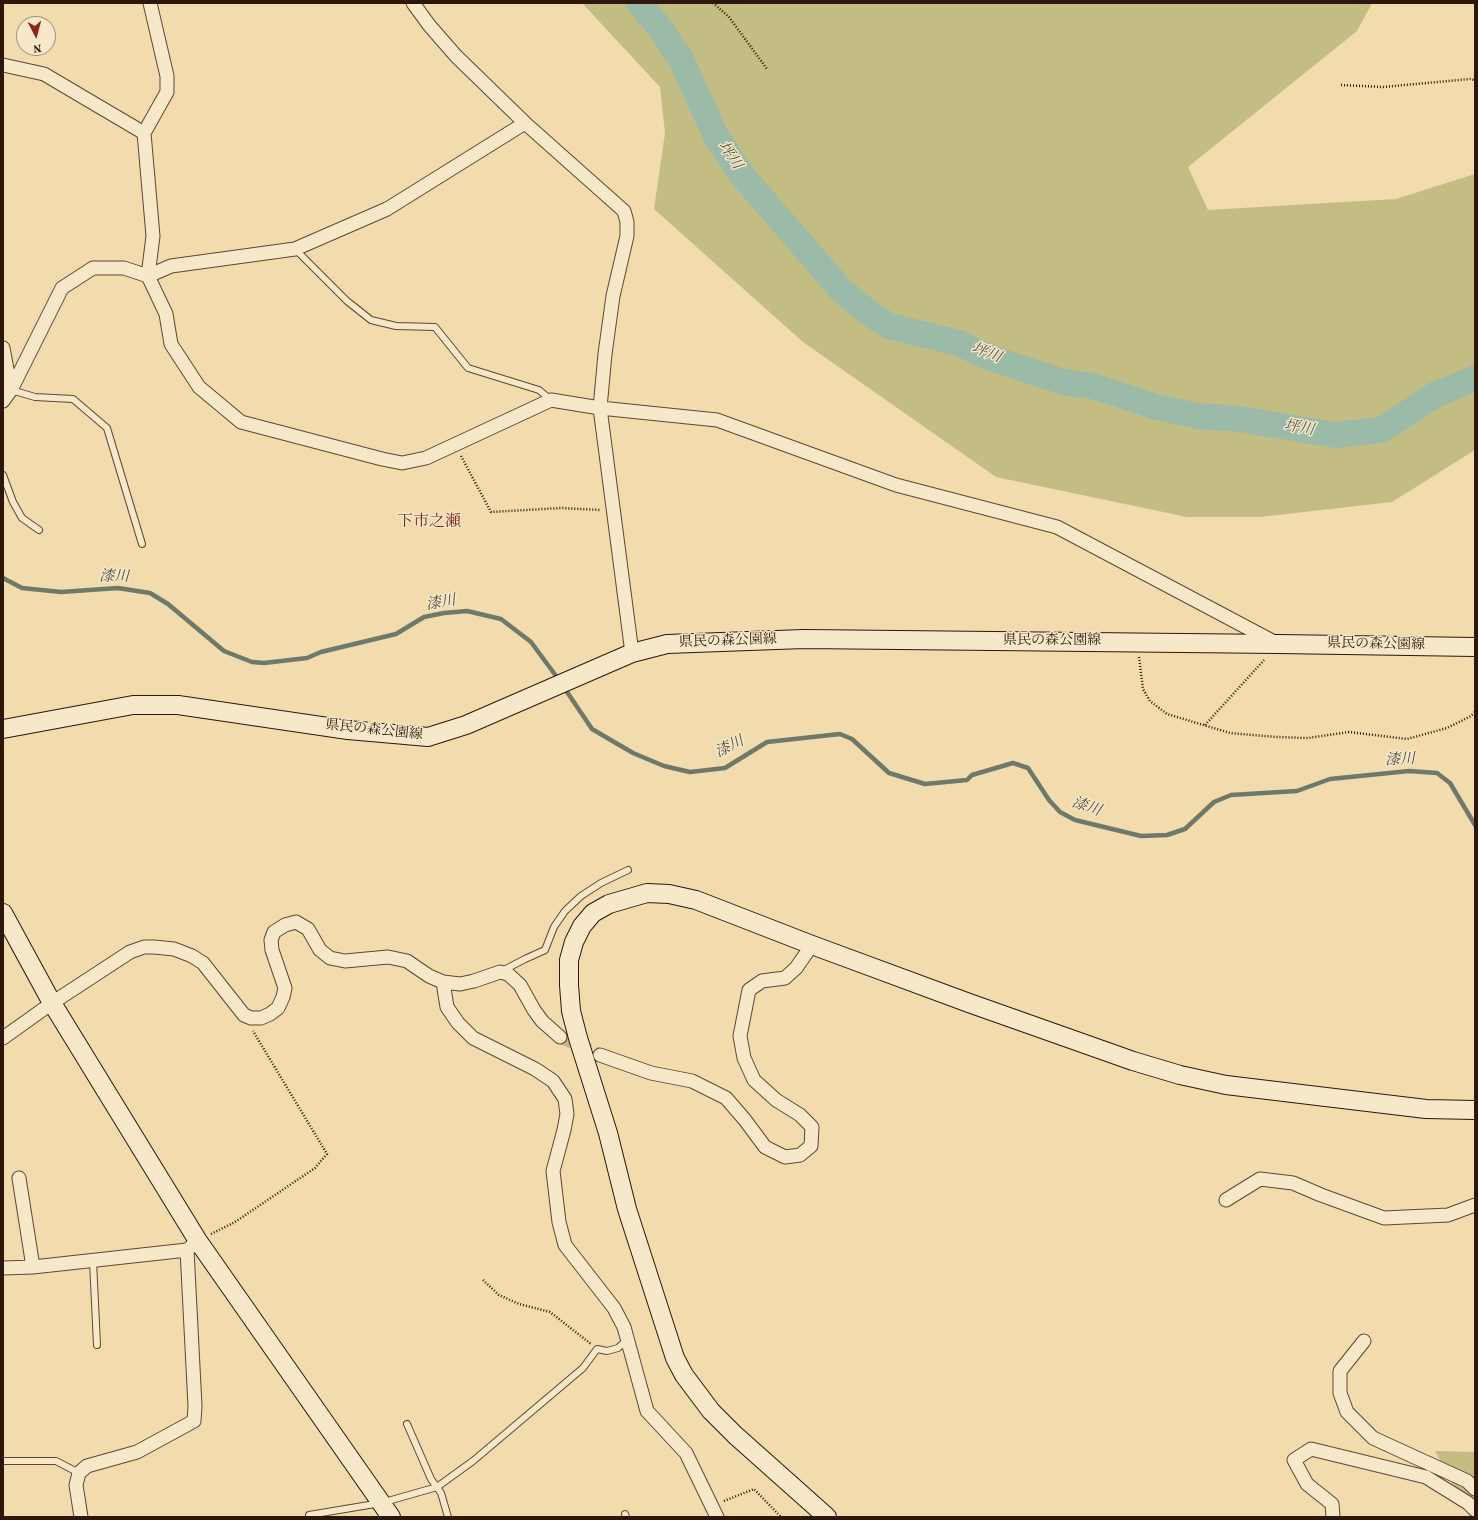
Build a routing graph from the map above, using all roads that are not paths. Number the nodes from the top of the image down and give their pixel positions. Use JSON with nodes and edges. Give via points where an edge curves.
{"nodes":[{"id":1,"x":150,"y":3,"type":"edge"},
{"id":2,"x":413,"y":3,"type":"edge"},
{"id":3,"x":3,"y":65,"type":"edge"},
{"id":4,"x":525,"y":123,"type":"junction"},
{"id":5,"x":144,"y":133,"type":"junction"},
{"id":6,"x":295,"y":249,"type":"junction"},
{"id":7,"x":148,"y":276,"type":"junction"},
{"id":8,"x":3,"y":348,"type":"edge"},
{"id":9,"x":7,"y":396,"type":"edge"},
{"id":10,"x":551,"y":400,"type":"junction"},
{"id":11,"x":600,"y":408,"type":"junction"},
{"id":12,"x":3,"y":475,"type":"edge"},
{"id":13,"x":39,"y":530,"type":"dead end"},
{"id":14,"x":142,"y":544,"type":"dead end"},
{"id":15,"x":1278,"y":644,"type":"junction"},
{"id":16,"x":1475,"y":647,"type":"edge"},
{"id":17,"x":632,"y":653,"type":"junction"},
{"id":18,"x":3,"y":729,"type":"edge"},
{"id":19,"x":628,"y":870,"type":"dead end"},
{"id":20,"x":3,"y":913,"type":"edge"},
{"id":21,"x":812,"y":945,"type":"junction"},
{"id":22,"x":500,"y":972,"type":"junction"},
{"id":23,"x":443,"y":982,"type":"junction"},
{"id":24,"x":52,"y":1003,"type":"junction"},
{"id":25,"x":560,"y":1037,"type":"tunnel mouth"},
{"id":26,"x":3,"y":1038,"type":"edge"},
{"id":27,"x":600,"y":1055,"type":"tunnel mouth"},
{"id":28,"x":1475,"y":1110,"type":"edge"},
{"id":29,"x":19,"y":1178,"type":"dead end"},
{"id":30,"x":1226,"y":1200,"type":"dead end"},
{"id":31,"x":1475,"y":1205,"type":"edge"},
{"id":32,"x":192,"y":1246,"type":"junction"},
{"id":33,"x":93,"y":1261,"type":"junction"},
{"id":34,"x":33,"y":1267,"type":"junction"},
{"id":35,"x":3,"y":1268,"type":"edge"},
{"id":36,"x":628,"y":1339,"type":"junction"},
{"id":37,"x":1364,"y":1341,"type":"dead end"},
{"id":38,"x":97,"y":1345,"type":"dead end"},
{"id":39,"x":406,"y":1424,"type":"dead end"},
{"id":40,"x":3,"y":1461,"type":"edge"},
{"id":41,"x":79,"y":1473,"type":"junction"},
{"id":42,"x":437,"y":1487,"type":"junction"},
{"id":43,"x":1475,"y":1489,"type":"edge"},
{"id":44,"x":381,"y":1503,"type":"junction"},
{"id":45,"x":1475,"y":1510,"type":"edge"},
{"id":46,"x":714,"y":1511,"type":"edge"},
{"id":47,"x":81,"y":1517,"type":"edge"},
{"id":48,"x":309,"y":1517,"type":"edge"},
{"id":49,"x":391,"y":1517,"type":"edge"},
{"id":50,"x":448,"y":1517,"type":"edge"},
{"id":51,"x":827,"y":1517,"type":"edge"},
{"id":52,"x":1333,"y":1517,"type":"edge"}],
"edges":[{"from":1,"to":5,"type":"street","via":[[167,76],[167,92]]},
{"from":2,"to":4,"type":"street","via":[[456,56]]},
{"from":3,"to":5,"type":"street","via":[[44,74]]},
{"from":4,"to":6,"type":"street","via":[[387,209]]},
{"from":4,"to":11,"type":"street","via":[[624,211],[627,222],[627,236],[613,296]]},
{"from":5,"to":7,"type":"street","via":[[154,236]]},
{"from":6,"to":7,"type":"street","via":[[172,266]]},
{"from":6,"to":10,"type":"lane","via":[[347,301],[371,320],[396,326],[436,327],[468,368],[539,390]]},
{"from":7,"to":9,"type":"street","via":[[124,268],[93,268],[62,288]]},
{"from":7,"to":10,"type":"street","via":[[166,314],[171,344],[199,387],[241,422],[402,463],[426,458]]},
{"from":8,"to":9,"type":"street"},
{"from":9,"to":14,"type":"lane","via":[[73,399],[107,428]]},
{"from":10,"to":11,"type":"street"},
{"from":11,"to":15,"type":"street","via":[[717,420],[896,486],[1057,527]]},
{"from":11,"to":17,"type":"street"},
{"from":12,"to":13,"type":"lane","via":[[22,518]]},
{"from":15,"to":16,"type":"street","name":"県民の森公園線"},
{"from":15,"to":17,"type":"street","name":"県民の森公園線","via":[[804,639],[667,644]]},
{"from":17,"to":18,"type":"street","name":"県民の森公園線","via":[[466,725],[428,737],[348,730],[178,705],[133,705]]},
{"from":19,"to":22,"type":"lane","via":[[580,896],[554,927],[545,950]]},
{"from":20,"to":24,"type":"street"},
{"from":21,"to":27,"type":"street","via":[[796,968],[785,978],[762,981],[749,990],[740,1036],[744,1058],[754,1080],[812,1127],[811,1146],[800,1155],[785,1157],[765,1147],[726,1098],[719,1094],[692,1081],[651,1073]]},
{"from":21,"to":28,"type":"street","via":[[969,1004],[1180,1075],[1226,1085],[1426,1109]]},
{"from":21,"to":51,"type":"street","via":[[696,900],[669,894],[646,893],[609,904],[593,913],[582,926],[569,960],[569,985],[578,1038],[608,1133],[627,1209],[675,1358],[684,1375],[711,1411],[734,1435]]},
{"from":22,"to":23,"type":"street","via":[[460,984]]},
{"from":22,"to":25,"type":"street","via":[[508,974],[520,985],[542,1021]]},
{"from":23,"to":24,"type":"street","via":[[407,961],[388,957],[345,961],[330,958],[320,950],[308,929],[296,922],[274,932],[271,940],[285,988],[278,1008],[261,1018],[244,1015],[202,963],[192,956],[174,949],[154,947],[144,947],[130,952]]},
{"from":23,"to":36,"type":"street","via":[[448,1007],[458,1023],[473,1038],[534,1069],[552,1081],[565,1099],[567,1114],[553,1171],[559,1222],[565,1245],[614,1308]]},
{"from":24,"to":26,"type":"street"},
{"from":24,"to":32,"type":"street"},
{"from":29,"to":34,"type":"street"},
{"from":30,"to":31,"type":"street","via":[[1260,1179],[1293,1183],[1384,1218],[1448,1215]]},
{"from":32,"to":33,"type":"street"},
{"from":32,"to":41,"type":"street","via":[[194,1421],[137,1452],[87,1466]]},
{"from":32,"to":44,"type":"street"},
{"from":33,"to":34,"type":"street"},
{"from":33,"to":38,"type":"lane"},
{"from":34,"to":35,"type":"street"},
{"from":36,"to":42,"type":"lane","via":[[618,1348],[607,1351],[597,1349],[583,1368],[473,1461]]},
{"from":36,"to":46,"type":"street","via":[[647,1411],[686,1453]]},
{"from":37,"to":43,"type":"street","via":[[1340,1371],[1340,1393],[1347,1412],[1374,1438],[1467,1481]]},
{"from":39,"to":42,"type":"lane"},
{"from":40,"to":41,"type":"lane","via":[[56,1461]]},
{"from":41,"to":47,"type":"street","via":[[76,1485]]},
{"from":42,"to":44,"type":"lane"},
{"from":42,"to":50,"type":"lane"},
{"from":44,"to":48,"type":"lane"},
{"from":44,"to":49,"type":"street"},
{"from":45,"to":52,"type":"street","via":[[1426,1476],[1311,1449],[1294,1460],[1308,1484],[1332,1504]]}]}
